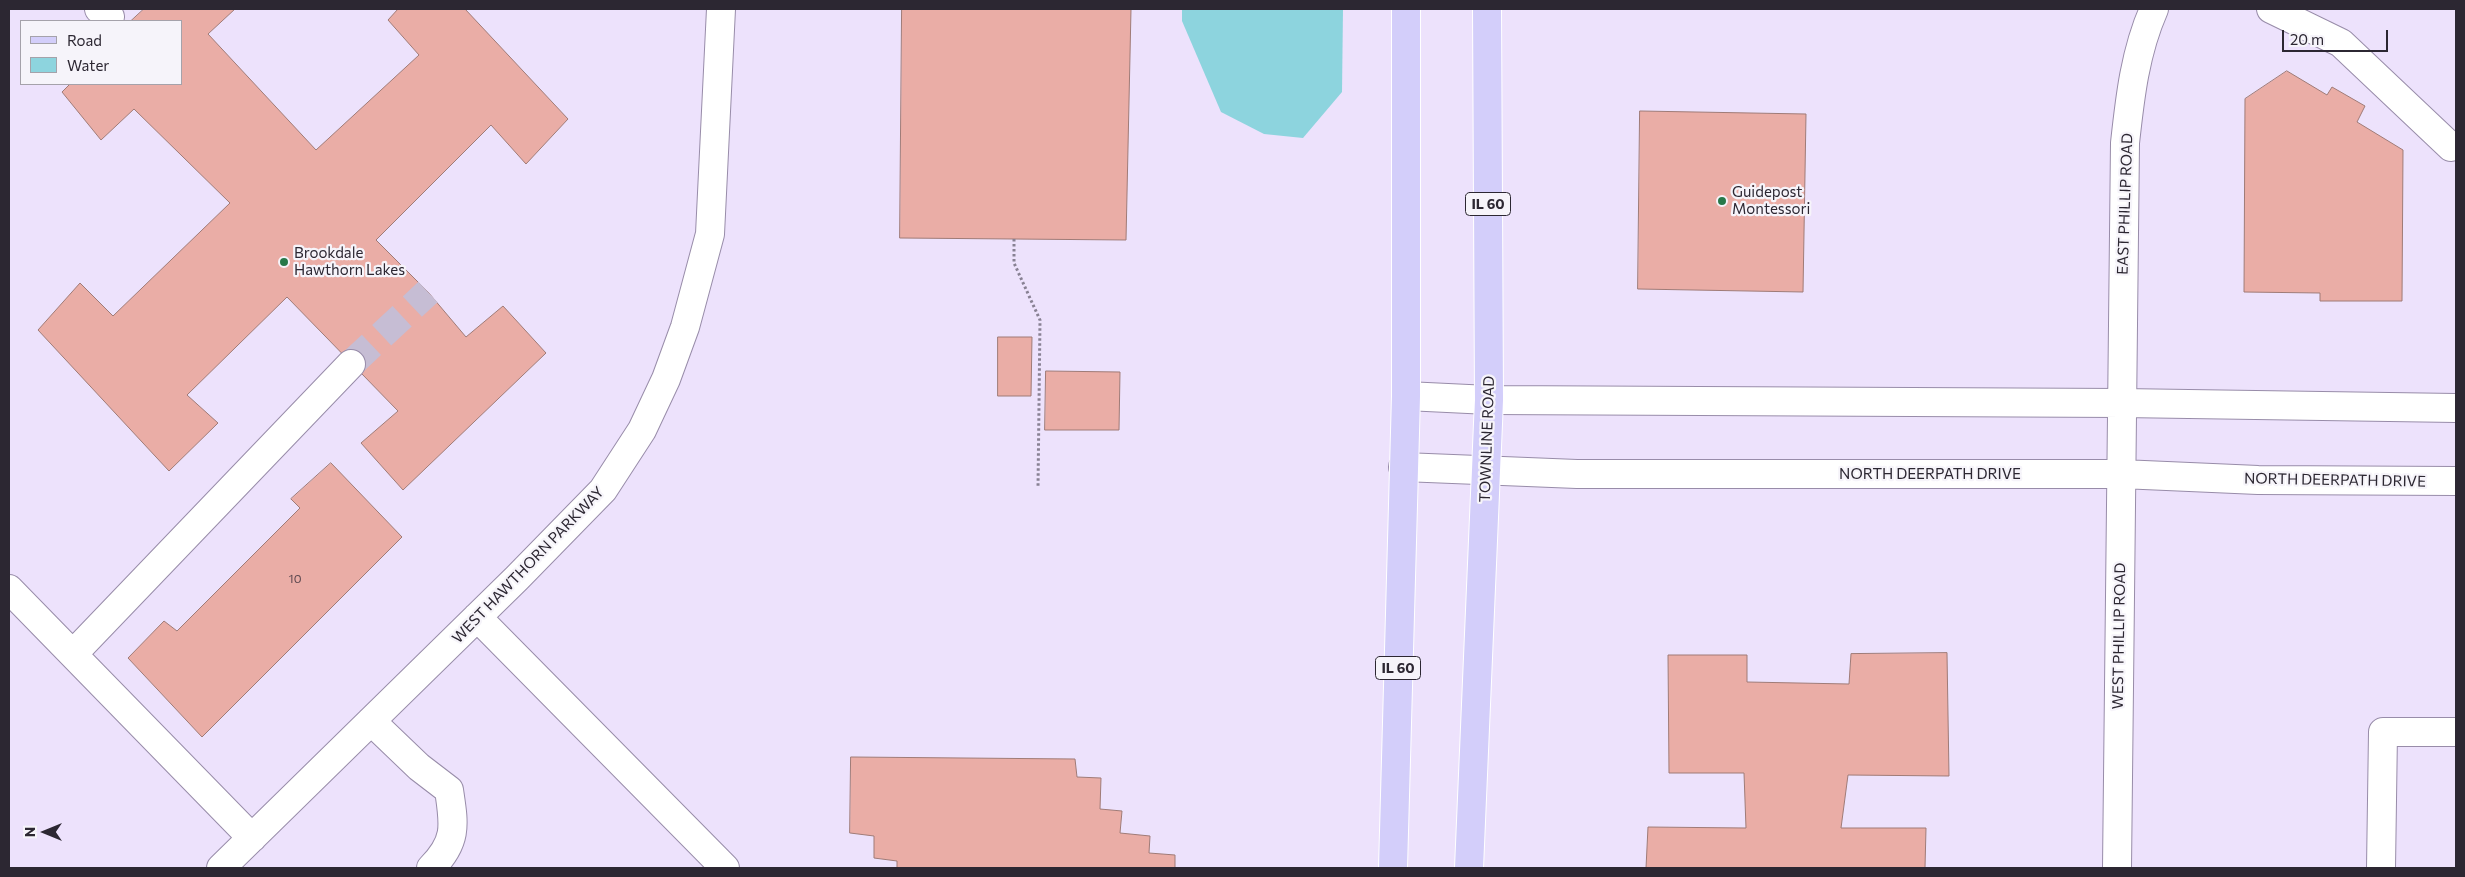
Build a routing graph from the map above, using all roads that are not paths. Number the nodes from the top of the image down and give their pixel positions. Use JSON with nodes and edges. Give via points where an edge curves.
{"nodes":[{"id":1,"x":721,"y":9,"type":"edge"},
{"id":2,"x":1406,"y":9,"type":"edge"},
{"id":3,"x":1487,"y":9,"type":"edge"},
{"id":4,"x":2154,"y":9,"type":"edge"},
{"id":5,"x":2272,"y":9,"type":"edge"},
{"id":6,"x":2452,"y":148,"type":"dead end"},
{"id":7,"x":351,"y":364,"type":"tunnel mouth"},
{"id":8,"x":1406,"y":396,"type":"junction"},
{"id":9,"x":1490,"y":400,"type":"junction"},
{"id":10,"x":2122,"y":403,"type":"junction"},
{"id":11,"x":2456,"y":408,"type":"edge"},
{"id":12,"x":1404,"y":467,"type":"junction"},
{"id":13,"x":1486,"y":470,"type":"junction"},
{"id":14,"x":2121,"y":474,"type":"junction"},
{"id":15,"x":2456,"y":482,"type":"edge"},
{"id":16,"x":9,"y":589,"type":"edge"},
{"id":17,"x":477,"y":617,"type":"junction"},
{"id":18,"x":72,"y":654,"type":"junction"},
{"id":19,"x":372,"y":721,"type":"junction"},
{"id":20,"x":2456,"y":732,"type":"edge"},
{"id":21,"x":252,"y":838,"type":"junction"},
{"id":22,"x":1393,"y":867,"type":"edge"},
{"id":23,"x":221,"y":868,"type":"edge"},
{"id":24,"x":431,"y":868,"type":"edge"},
{"id":25,"x":725,"y":868,"type":"edge"},
{"id":26,"x":1469,"y":868,"type":"edge"},
{"id":27,"x":2117,"y":868,"type":"edge"},
{"id":28,"x":2381,"y":868,"type":"edge"}],
"edges":[{"from":1,"to":17,"type":"street","name":"WEST HAWTHORN PARKWAY","via":[[710,234],[685,327],[666,379],[642,430],[603,490]]},
{"from":2,"to":8,"type":"main road","number":"IL 60"},
{"from":3,"to":9,"type":"main road","name":"TOWNLINE ROAD","number":"IL 60"},
{"from":4,"to":10,"type":"street","name":"EAST PHILLIP ROAD","via":[[2132,80],[2125,143]]},
{"from":5,"to":6,"type":"street","via":[[2341,43]]},
{"from":7,"to":18,"type":"street"},
{"from":8,"to":9,"type":"street"},
{"from":8,"to":12,"type":"main road","number":"IL 60"},
{"from":9,"to":10,"type":"street"},
{"from":9,"to":13,"type":"main road","name":"TOWNLINE ROAD","number":"IL 60"},
{"from":10,"to":11,"type":"street"},
{"from":10,"to":14,"type":"street","name":"WEST PHILLIP ROAD"},
{"from":12,"to":13,"type":"street","name":"NORTH DEERPATH DRIVE"},
{"from":12,"to":22,"type":"main road","number":"IL 60"},
{"from":13,"to":14,"type":"street","name":"NORTH DEERPATH DRIVE","via":[[1577,474]]},
{"from":13,"to":26,"type":"main road","name":"TOWNLINE ROAD","number":"IL 60"},
{"from":14,"to":15,"type":"street","name":"NORTH DEERPATH DRIVE","via":[[2258,480]]},
{"from":14,"to":27,"type":"street","name":"WEST PHILLIP ROAD"},
{"from":16,"to":18,"type":"street"},
{"from":17,"to":19,"type":"street","name":"WEST HAWTHORN PARKWAY"},
{"from":17,"to":25,"type":"street"},
{"from":18,"to":21,"type":"street"},
{"from":19,"to":21,"type":"street","name":"WEST HAWTHORN PARKWAY"},
{"from":19,"to":24,"type":"street","via":[[448,790],[454,829],[443,857]]},
{"from":20,"to":28,"type":"street","via":[[2383,732]]},
{"from":21,"to":23,"type":"street","name":"WEST HAWTHORN PARKWAY"}]}
